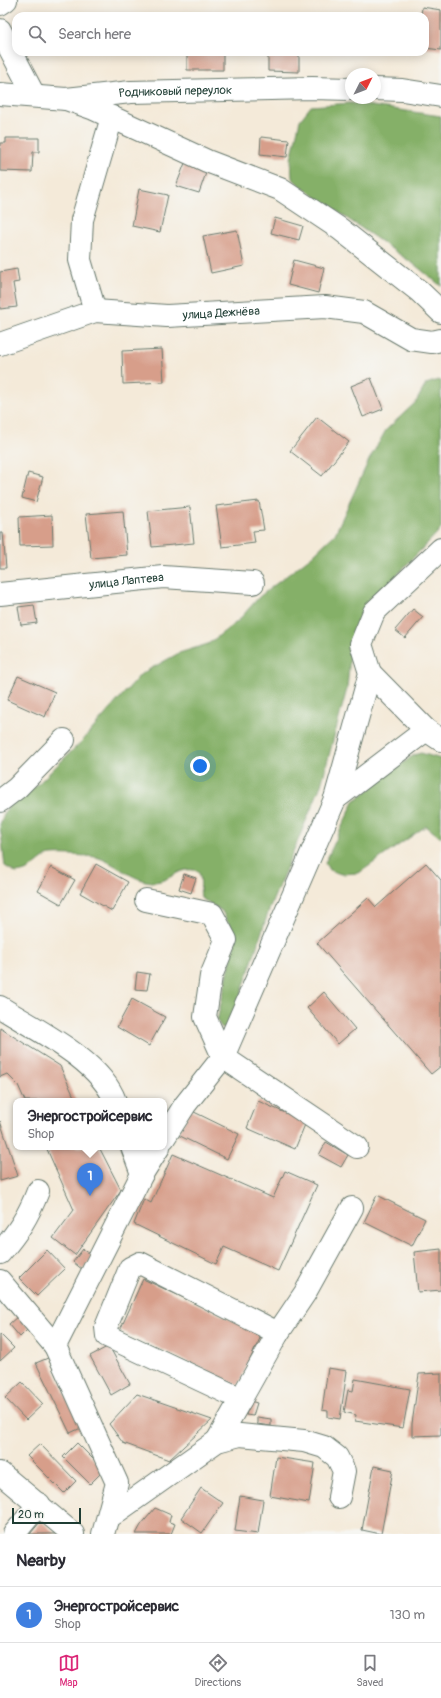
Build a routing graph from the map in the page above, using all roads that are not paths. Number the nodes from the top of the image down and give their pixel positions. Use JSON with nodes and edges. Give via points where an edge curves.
{"nodes":[{"id":1,"x":6,"y":0,"type":"edge"},
{"id":2,"x":0,"y":4,"type":"edge"},
{"id":3,"x":0,"y":30,"type":"edge"},
{"id":4,"x":12,"y":53,"type":"edge"},
{"id":5,"x":14,"y":56,"type":"edge"},
{"id":6,"x":345,"y":89,"type":"edge"},
{"id":7,"x":381,"y":89,"type":"edge"},
{"id":8,"x":0,"y":94,"type":"edge"},
{"id":9,"x":34,"y":95,"type":"junction"},
{"id":10,"x":441,"y":96,"type":"edge"},
{"id":11,"x":66,"y":99,"type":"junction"},
{"id":12,"x":112,"y":117,"type":"junction"},
{"id":13,"x":95,"y":311,"type":"junction"},
{"id":14,"x":441,"y":312,"type":"edge"},
{"id":15,"x":441,"y":340,"type":"edge"},
{"id":16,"x":0,"y":344,"type":"edge"},
{"id":17,"x":441,"y":549,"type":"edge"},
{"id":18,"x":253,"y":583,"type":"dead end"},
{"id":19,"x":0,"y":594,"type":"edge"},
{"id":20,"x":370,"y":673,"type":"junction"},
{"id":21,"x":434,"y":735,"type":"edge"},
{"id":22,"x":64,"y":740,"type":"dead end"},
{"id":23,"x":335,"y":799,"type":"junction"},
{"id":24,"x":0,"y":801,"type":"edge"},
{"id":25,"x":146,"y":900,"type":"dead end"},
{"id":26,"x":0,"y":1007,"type":"edge"},
{"id":27,"x":223,"y":1057,"type":"junction"},
{"id":28,"x":114,"y":1098,"type":"edge"},
{"id":29,"x":167,"y":1133,"type":"edge"},
{"id":30,"x":357,"y":1147,"type":"dead end"},
{"id":31,"x":133,"y":1150,"type":"edge"},
{"id":32,"x":157,"y":1150,"type":"edge"},
{"id":33,"x":142,"y":1174,"type":"junction"},
{"id":34,"x":38,"y":1191,"type":"dead end"},
{"id":35,"x":352,"y":1208,"type":"dead end"},
{"id":36,"x":0,"y":1253,"type":"edge"},
{"id":37,"x":0,"y":1280,"type":"edge"},
{"id":38,"x":278,"y":1333,"type":"junction"},
{"id":39,"x":55,"y":1346,"type":"junction"},
{"id":40,"x":241,"y":1399,"type":"junction"},
{"id":41,"x":217,"y":1441,"type":"junction"},
{"id":42,"x":0,"y":1473,"type":"edge"},
{"id":43,"x":339,"y":1497,"type":"dead end"},
{"id":44,"x":39,"y":1504,"type":"junction"},
{"id":45,"x":106,"y":1526,"type":"edge"},
{"id":46,"x":14,"y":1534,"type":"edge"},
{"id":47,"x":74,"y":1534,"type":"edge"}],
"edges":[{"from":1,"to":2,"type":"street"},
{"from":3,"to":4,"type":"street"},
{"from":5,"to":9,"type":"street"},
{"from":6,"to":11,"type":"street","name":"Родниковый переулок","via":[[131,92]]},
{"from":7,"to":10,"type":"street"},
{"from":8,"to":9,"type":"street","name":"Родниковый переулок"},
{"from":9,"to":11,"type":"street","name":"Родниковый переулок"},
{"from":11,"to":12,"type":"street"},
{"from":12,"to":13,"type":"street","via":[[82,220],[80,260]]},
{"from":12,"to":14,"type":"street","via":[[207,161],[280,189],[340,229],[419,290]]},
{"from":13,"to":15,"type":"street","name":"улица Дежнёва","via":[[167,316],[325,307],[364,312],[411,339],[432,342]]},
{"from":13,"to":16,"type":"street","name":"улица Дежнёва"},
{"from":17,"to":20,"type":"street","via":[[374,612],[361,644]]},
{"from":18,"to":19,"type":"street","name":"улица Лаптева","via":[[164,577]]},
{"from":20,"to":21,"type":"street"},
{"from":20,"to":23,"type":"street"},
{"from":21,"to":23,"type":"street"},
{"from":22,"to":24,"type":"street","via":[[17,788]]},
{"from":23,"to":27,"type":"street"},
{"from":25,"to":27,"type":"street","via":[[212,914],[226,940],[211,976],[205,1016]]},
{"from":26,"to":28,"type":"street","via":[[84,1060],[111,1091]]},
{"from":27,"to":29,"type":"street","via":[[185,1105]]},
{"from":27,"to":30,"type":"street"},
{"from":31,"to":33,"type":"street"},
{"from":32,"to":33,"type":"street"},
{"from":33,"to":39,"type":"street"},
{"from":34,"to":36,"type":"street","via":[[30,1213],[18,1233]]},
{"from":35,"to":38,"type":"street","via":[[305,1293]]},
{"from":37,"to":39,"type":"street"},
{"from":38,"to":40,"type":"street"},
{"from":38,"to":40,"type":"street","via":[[140,1263],[130,1268],[106,1327],[107,1336]]},
{"from":39,"to":45,"type":"street","via":[[117,1483]]},
{"from":40,"to":41,"type":"street"},
{"from":41,"to":43,"type":"street","via":[[240,1435],[304,1441],[324,1447],[337,1457],[344,1471]]},
{"from":41,"to":45,"type":"street"},
{"from":42,"to":44,"type":"street"},
{"from":44,"to":46,"type":"street"},
{"from":44,"to":47,"type":"street"}]}
